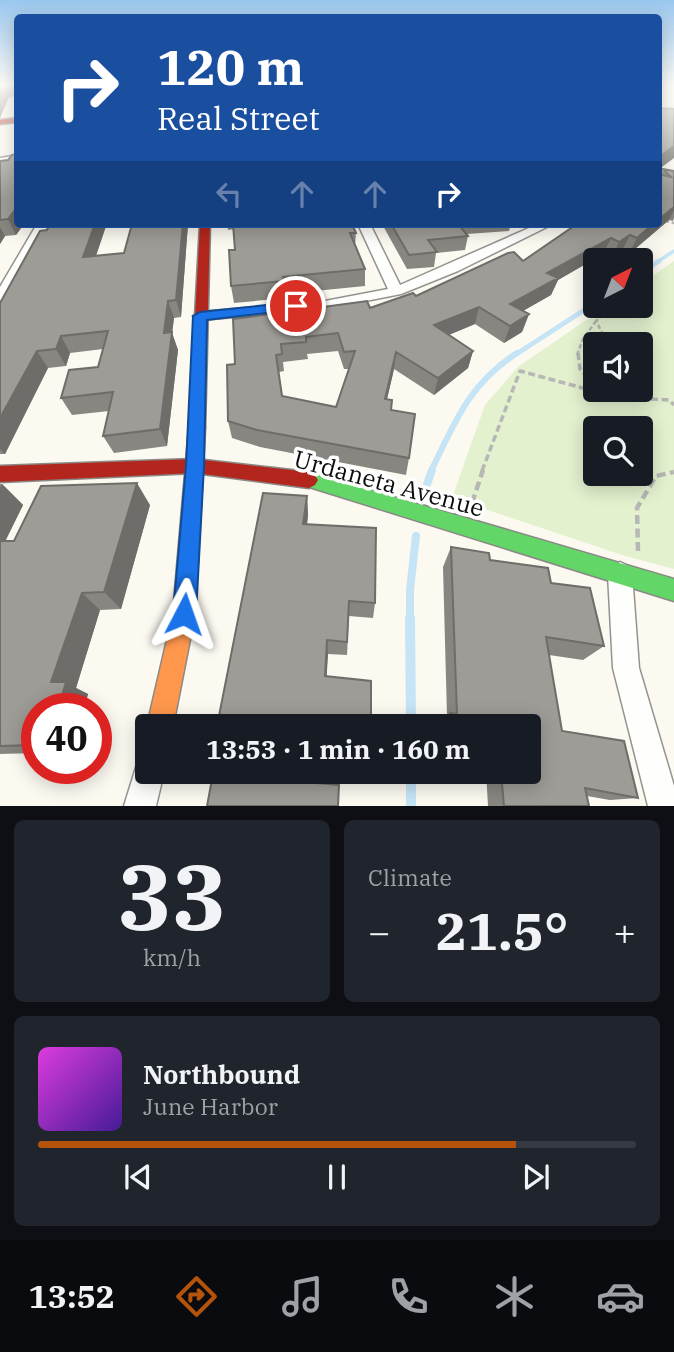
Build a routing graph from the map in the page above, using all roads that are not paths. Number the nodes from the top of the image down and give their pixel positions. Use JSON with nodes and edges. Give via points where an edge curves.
{"nodes":[{"id":1,"x":41,"y":228,"type":"edge"},
{"id":2,"x":205,"y":228,"type":"edge"},
{"id":3,"x":366,"y":228,"type":"edge"},
{"id":4,"x":522,"y":228,"type":"edge"},
{"id":5,"x":396,"y":291,"type":"junction"},
{"id":6,"x":0,"y":298,"type":"edge"},
{"id":7,"x":200,"y":316,"type":"junction"},
{"id":8,"x":195,"y":466,"type":"junction"},
{"id":9,"x":0,"y":474,"type":"edge"},
{"id":10,"x":623,"y":561,"type":"junction"},
{"id":11,"x":674,"y":590,"type":"edge"},
{"id":12,"x":163,"y":714,"type":"edge"},
{"id":13,"x":146,"y":784,"type":"edge"},
{"id":14,"x":140,"y":806,"type":"edge"},
{"id":15,"x":664,"y":806,"type":"edge"}],
"edges":[{"from":1,"to":6,"type":"street"},
{"from":2,"to":7,"type":"street"},
{"from":3,"to":5,"type":"street"},
{"from":4,"to":5,"type":"street","via":[[432,279]]},
{"from":5,"to":7,"type":"street","via":[[369,299]]},
{"from":7,"to":8,"type":"street"},
{"from":8,"to":9,"type":"street","name":"Urdaneta Avenue"},
{"from":8,"to":10,"type":"street","name":"Urdaneta Avenue","via":[[301,478]]},
{"from":8,"to":12,"type":"street","via":[[184,614]]},
{"from":10,"to":11,"type":"street","name":"Urdaneta Avenue"},
{"from":10,"to":15,"type":"street","via":[[626,668]]},
{"from":13,"to":14,"type":"street"}]}
